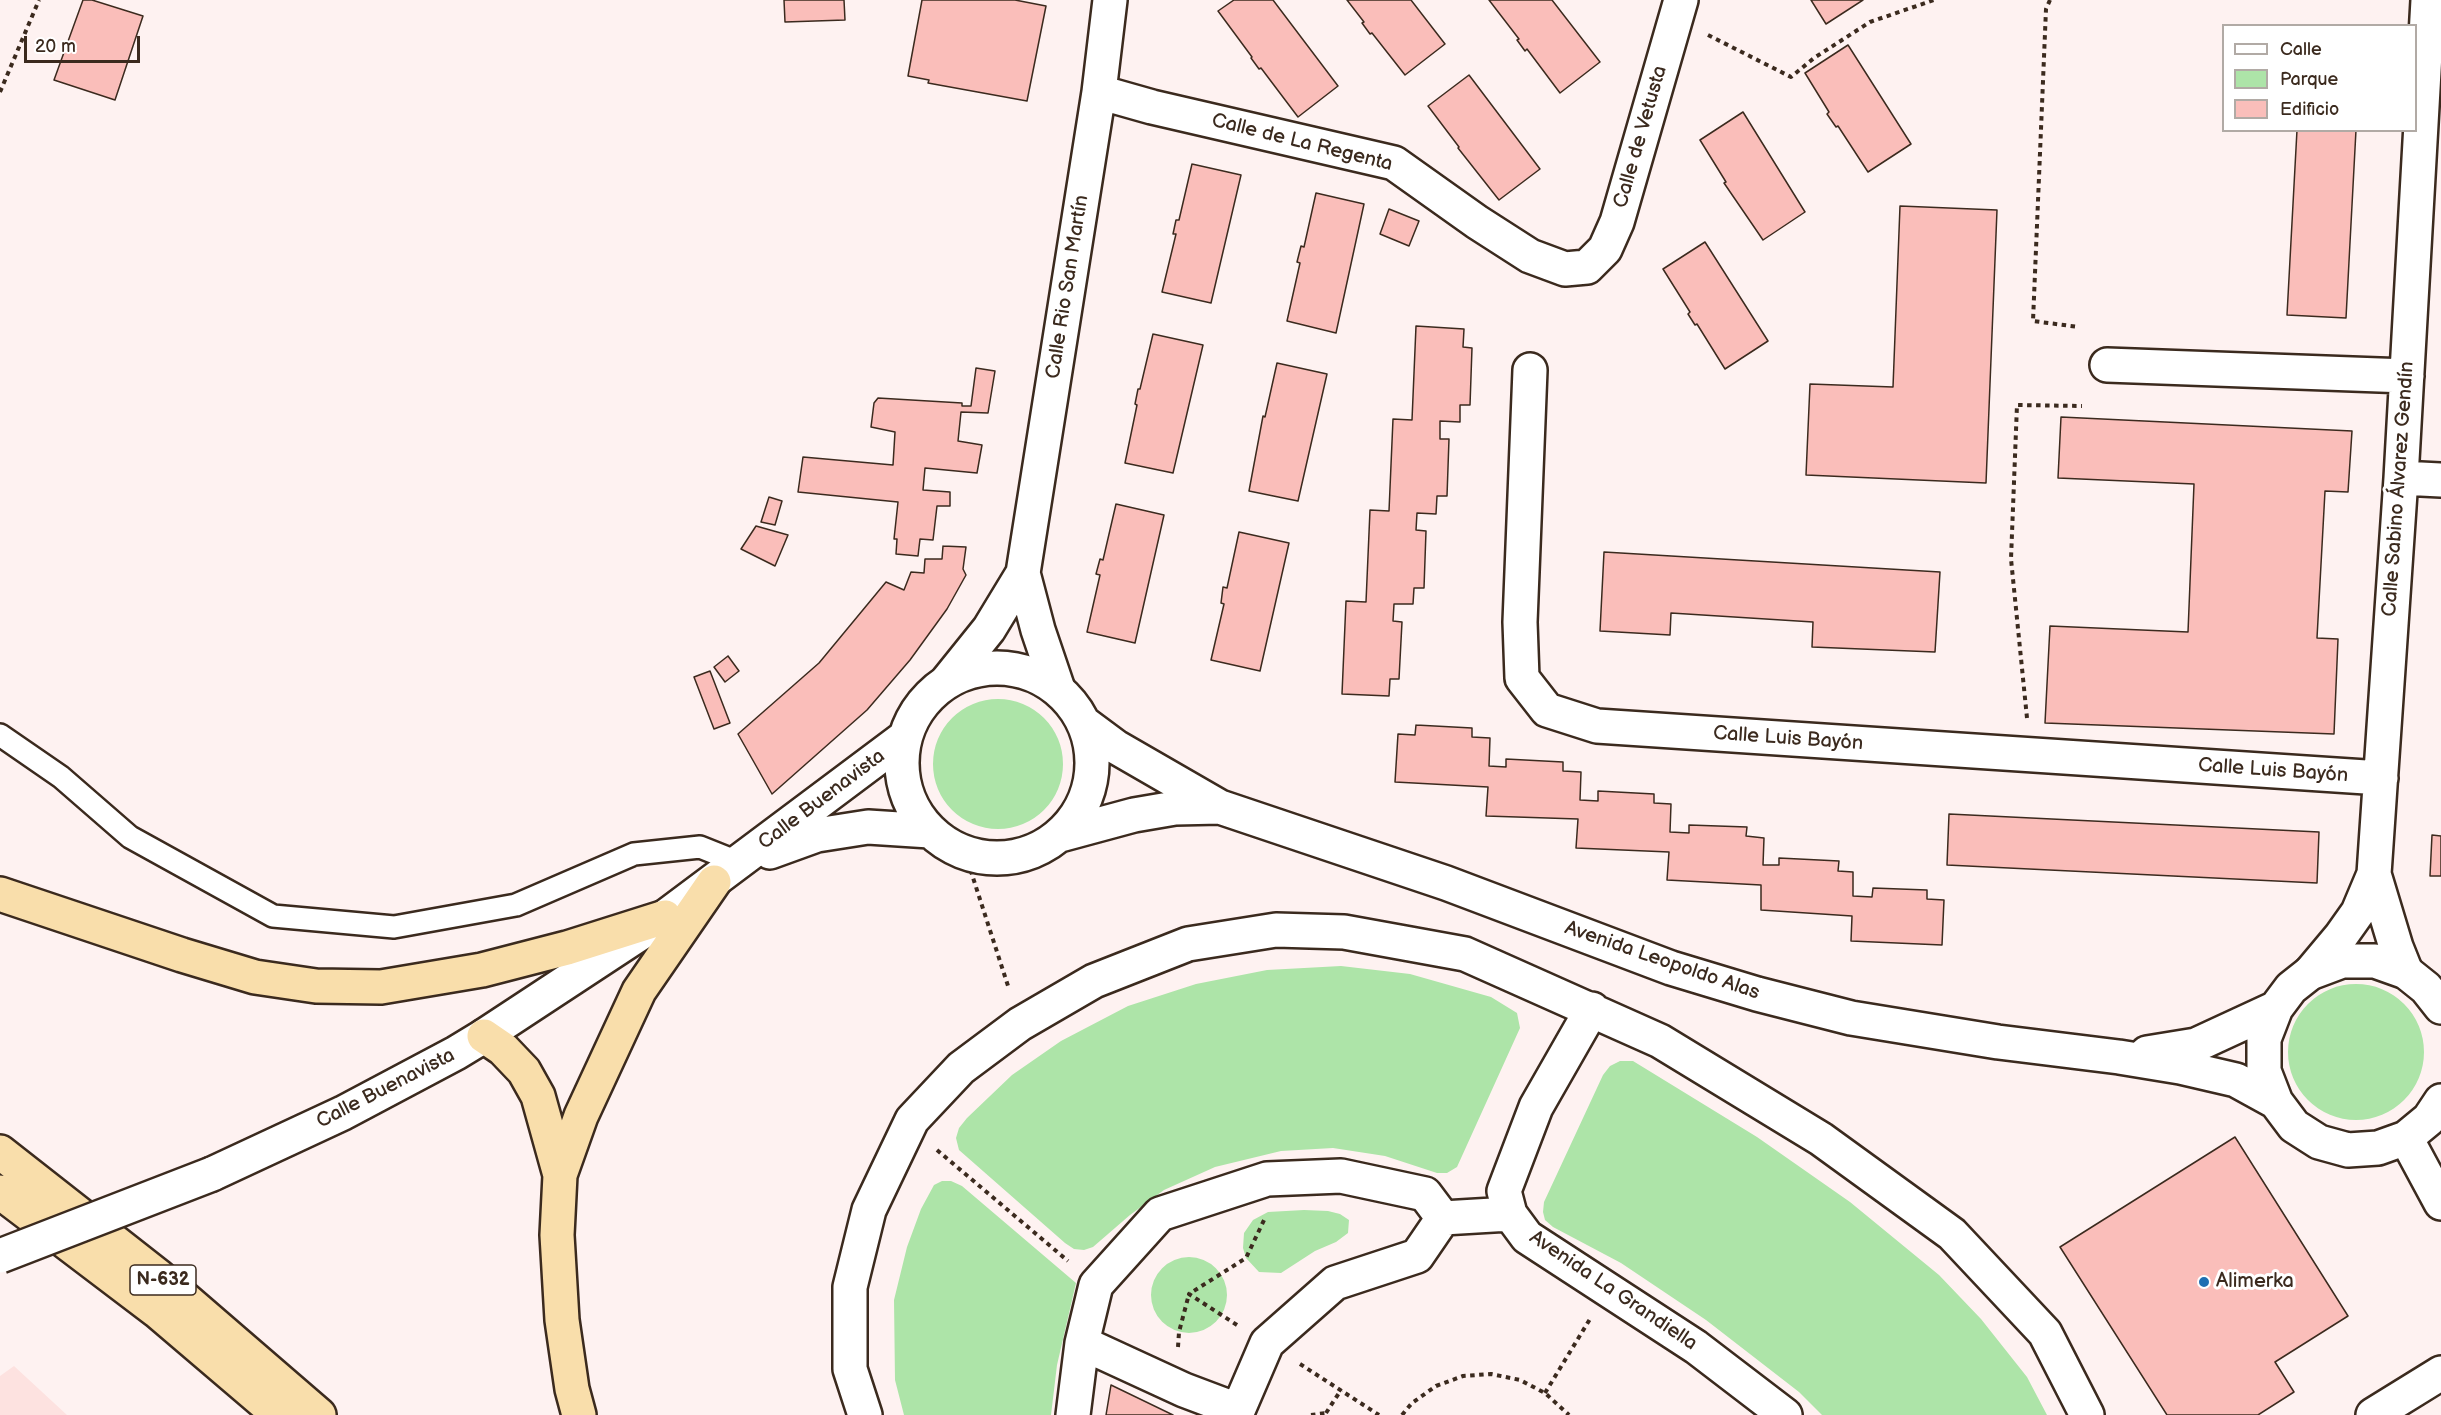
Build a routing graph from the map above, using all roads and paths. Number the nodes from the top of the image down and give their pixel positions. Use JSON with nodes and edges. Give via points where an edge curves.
{"nodes":[{"id":1,"x":39,"y":0,"type":"edge"},
{"id":2,"x":1110,"y":0,"type":"edge"},
{"id":3,"x":1681,"y":0,"type":"edge"},
{"id":4,"x":1934,"y":0,"type":"edge"},
{"id":5,"x":2050,"y":0,"type":"edge"},
{"id":6,"x":2427,"y":0,"type":"edge"},
{"id":7,"x":1708,"y":35,"type":"dead end"},
{"id":8,"x":0,"y":92,"type":"edge"},
{"id":9,"x":1099,"y":92,"type":"junction"},
{"id":10,"x":1587,"y":267,"type":"joint"},
{"id":11,"x":2079,"y":327,"type":"dead end"},
{"id":12,"x":2107,"y":365,"type":"dead end"},
{"id":13,"x":1530,"y":370,"type":"dead end"},
{"id":14,"x":2407,"y":376,"type":"junction"},
{"id":15,"x":2082,"y":406,"type":"dead end"},
{"id":16,"x":2401,"y":478,"type":"junction"},
{"id":17,"x":2441,"y":480,"type":"edge"},
{"id":18,"x":1023,"y":573,"type":"junction"},
{"id":19,"x":948,"y":680,"type":"junction"},
{"id":20,"x":1058,"y":689,"type":"junction"},
{"id":21,"x":2027,"y":723,"type":"dead end"},
{"id":22,"x":1085,"y":724,"type":"junction"},
{"id":23,"x":0,"y":735,"type":"edge"},
{"id":24,"x":904,"y":738,"type":"junction"},
{"id":25,"x":2380,"y":778,"type":"junction"},
{"id":26,"x":1220,"y":807,"type":"junction"},
{"id":27,"x":930,"y":831,"type":"junction"},
{"id":28,"x":1060,"y":835,"type":"junction"},
{"id":29,"x":965,"y":853,"type":"junction"},
{"id":30,"x":727,"y":872,"type":"junction"},
{"id":31,"x":2374,"y":874,"type":"junction"},
{"id":32,"x":0,"y":894,"type":"edge"},
{"id":33,"x":665,"y":917,"type":"junction"},
{"id":34,"x":2406,"y":972,"type":"junction"},
{"id":35,"x":2310,"y":973,"type":"junction"},
{"id":36,"x":2441,"y":1007,"type":"edge"},
{"id":37,"x":2276,"y":1008,"type":"junction"},
{"id":38,"x":1592,"y":1009,"type":"junction"},
{"id":39,"x":1020,"y":1024,"type":"junction"},
{"id":40,"x":484,"y":1036,"type":"junction"},
{"id":41,"x":2119,"y":1057,"type":"junction"},
{"id":42,"x":2441,"y":1101,"type":"edge"},
{"id":43,"x":2276,"y":1102,"type":"junction"},
{"id":44,"x":909,"y":1126,"type":"junction"},
{"id":45,"x":2406,"y":1138,"type":"junction"},
{"id":46,"x":0,"y":1152,"type":"edge"},
{"id":47,"x":560,"y":1175,"type":"junction"},
{"id":48,"x":0,"y":1192,"type":"edge"},
{"id":49,"x":2441,"y":1203,"type":"edge"},
{"id":50,"x":1268,"y":1212,"type":"dead end"},
{"id":51,"x":1510,"y":1214,"type":"junction"},
{"id":52,"x":1443,"y":1218,"type":"junction"},
{"id":53,"x":0,"y":1256,"type":"edge"},
{"id":54,"x":1096,"y":1285,"type":"junction"},
{"id":55,"x":1609,"y":1289,"type":"junction"},
{"id":56,"x":1189,"y":1294,"type":"junction"},
{"id":57,"x":1222,"y":1316,"type":"dead end"},
{"id":58,"x":1082,"y":1343,"type":"junction"},
{"id":59,"x":2441,"y":1373,"type":"edge"},
{"id":60,"x":1184,"y":1390,"type":"junction"},
{"id":61,"x":1341,"y":1390,"type":"dead end"},
{"id":62,"x":1545,"y":1393,"type":"junction"},
{"id":63,"x":1236,"y":1412,"type":"edge"},
{"id":64,"x":1327,"y":1414,"type":"edge"},
{"id":65,"x":279,"y":1415,"type":"edge"},
{"id":66,"x":319,"y":1415,"type":"edge"},
{"id":67,"x":579,"y":1415,"type":"edge"},
{"id":68,"x":865,"y":1415,"type":"edge"},
{"id":69,"x":1073,"y":1415,"type":"edge"},
{"id":70,"x":1311,"y":1415,"type":"edge"},
{"id":71,"x":1402,"y":1415,"type":"edge"},
{"id":72,"x":1569,"y":1415,"type":"edge"},
{"id":73,"x":1785,"y":1415,"type":"edge"},
{"id":74,"x":2087,"y":1415,"type":"edge"},
{"id":75,"x":2373,"y":1415,"type":"edge"}],
"edges":[{"from":1,"to":8,"type":"path"},
{"from":2,"to":9,"type":"street","name":"Calle Rio San Martín"},
{"from":3,"to":10,"type":"street","name":"Calle de Vetusta","via":[[1617,222],[1605,249]]},
{"from":4,"to":7,"type":"path","via":[[1870,22],[1791,76]]},
{"from":5,"to":11,"type":"path","via":[[2045,20],[2033,321]]},
{"from":6,"to":14,"type":"street","name":"Calle Sabino Álvarez Gendín"},
{"from":9,"to":10,"type":"street","name":"Calle de La Regenta","via":[[1394,163],[1530,256],[1565,269]]},
{"from":9,"to":18,"type":"street","name":"Calle Rio San Martín"},
{"from":12,"to":14,"type":"street"},
{"from":13,"to":25,"type":"street","name":"Calle Luis Bayón","via":[[1520,622],[1522,678],[1547,710],[1597,726]]},
{"from":14,"to":16,"type":"street","name":"Calle Sabino Álvarez Gendín"},
{"from":15,"to":21,"type":"path","via":[[2017,405],[2011,559]]},
{"from":16,"to":17,"type":"street"},
{"from":16,"to":25,"type":"street","name":"Calle Sabino Álvarez Gendín"},
{"from":18,"to":19,"type":"street","name":"Calle Rio San Martín","via":[[989,629]]},
{"from":18,"to":20,"type":"street","name":"Calle Rio San Martín"},
{"from":19,"to":20,"type":"street","via":[[975,669],[1005,668],[1034,675]]},
{"from":19,"to":24,"type":"street","via":[[913,715]]},
{"from":20,"to":22,"type":"street"},
{"from":22,"to":26,"type":"street","name":"Avenida Leopoldo Alas","via":[[1116,747]]},
{"from":22,"to":28,"type":"street","via":[[1093,754],[1091,784],[1080,812]]},
{"from":23,"to":30,"type":"lane","via":[[61,777],[130,837],[273,915],[394,927],[516,904],[634,854],[700,847]]},
{"from":24,"to":27,"type":"street","via":[[900,764],[904,789],[914,811]]},
{"from":24,"to":30,"type":"street","name":"Calle Buenavista"},
{"from":25,"to":31,"type":"street","name":"Calle Sabino Álvarez Gendín"},
{"from":26,"to":28,"type":"street","name":"Avenida Leopoldo Alas","via":[[1144,813]]},
{"from":26,"to":41,"type":"street","name":"Avenida Leopoldo Alas","via":[[1446,883],[1671,968],[1757,994],[1898,1027]]},
{"from":27,"to":29,"type":"street"},
{"from":27,"to":30,"type":"street","name":"Calle Buenavista","via":[[868,827],[817,835]]},
{"from":28,"to":29,"type":"street","via":[[1039,849],[1015,857]]},
{"from":29,"to":39,"type":"path"},
{"from":30,"to":33,"type":"street","name":"Calle Buenavista"},
{"from":30,"to":47,"type":"highway","via":[[639,991],[581,1116]]},
{"from":31,"to":34,"type":"street","name":"Calle Sabino Álvarez Gendín"},
{"from":31,"to":35,"type":"street","via":[[2358,912]]},
{"from":32,"to":33,"type":"highway","via":[[182,956],[255,977],[316,986],[381,987],[473,972]]},
{"from":33,"to":40,"type":"street","name":"Calle Buenavista"},
{"from":34,"to":35,"type":"street","via":[[2375,961],[2342,961]]},
{"from":34,"to":36,"type":"street"},
{"from":35,"to":37,"type":"street","via":[[2290,988]]},
{"from":37,"to":41,"type":"street","name":"Avenida Leopoldo Alas","via":[[2196,1045]]},
{"from":37,"to":43,"type":"street","via":[[2264,1039],[2264,1071]]},
{"from":38,"to":39,"type":"street","via":[[1465,954],[1344,932],[1276,930],[1188,944],[1094,981]]},
{"from":38,"to":51,"type":"street","name":"Avenida La Grandiella","via":[[1536,1107],[1504,1191]]},
{"from":38,"to":74,"type":"street","via":[[1660,1041],[1821,1139],[1952,1234],[2044,1333]]},
{"from":39,"to":44,"type":"street","via":[[961,1068]]},
{"from":40,"to":47,"type":"highway","via":[[524,1071],[538,1096]]},
{"from":40,"to":53,"type":"street","name":"Calle Buenavista","bridge":true,"via":[[343,1113],[212,1174]]},
{"from":41,"to":43,"type":"street","name":"Avenida Leopoldo Alas","via":[[2236,1080]]},
{"from":42,"to":45,"type":"street","via":[[2429,1119]]},
{"from":43,"to":45,"type":"street","via":[[2294,1126],[2329,1145],[2348,1150],[2378,1148]]},
{"from":44,"to":54,"type":"path"},
{"from":44,"to":68,"type":"street","via":[[869,1210],[850,1287],[850,1369]]},
{"from":45,"to":49,"type":"street"},
{"from":46,"to":66,"type":"highway","number":"N-632","via":[[158,1276]]},
{"from":47,"to":67,"type":"highway","via":[[557,1235],[562,1320]]},
{"from":48,"to":65,"type":"highway","via":[[157,1311]]},
{"from":50,"to":56,"type":"path","via":[[1246,1258]]},
{"from":51,"to":52,"type":"street"},
{"from":51,"to":55,"type":"street","name":"Avenida La Grandiella","via":[[1527,1237]]},
{"from":52,"to":54,"type":"street","via":[[1425,1194],[1341,1176],[1266,1179],[1160,1214]]},
{"from":52,"to":63,"type":"street","via":[[1417,1256],[1335,1283],[1268,1343]]},
{"from":54,"to":58,"type":"street"},
{"from":55,"to":62,"type":"path"},
{"from":55,"to":73,"type":"street","name":"Avenida La Grandiella","via":[[1696,1347]]},
{"from":56,"to":57,"type":"path"},
{"from":56,"to":60,"type":"path","via":[[1179,1332],[1178,1352],[1188,1373]]},
{"from":58,"to":60,"type":"street"},
{"from":58,"to":69,"type":"street"},
{"from":59,"to":75,"type":"street"},
{"from":60,"to":63,"type":"street"},
{"from":61,"to":64,"type":"path"},
{"from":62,"to":71,"type":"path","via":[[1520,1380],[1491,1374],[1463,1376],[1436,1386]]},
{"from":62,"to":72,"type":"path"},
{"from":64,"to":70,"type":"path"}]}
